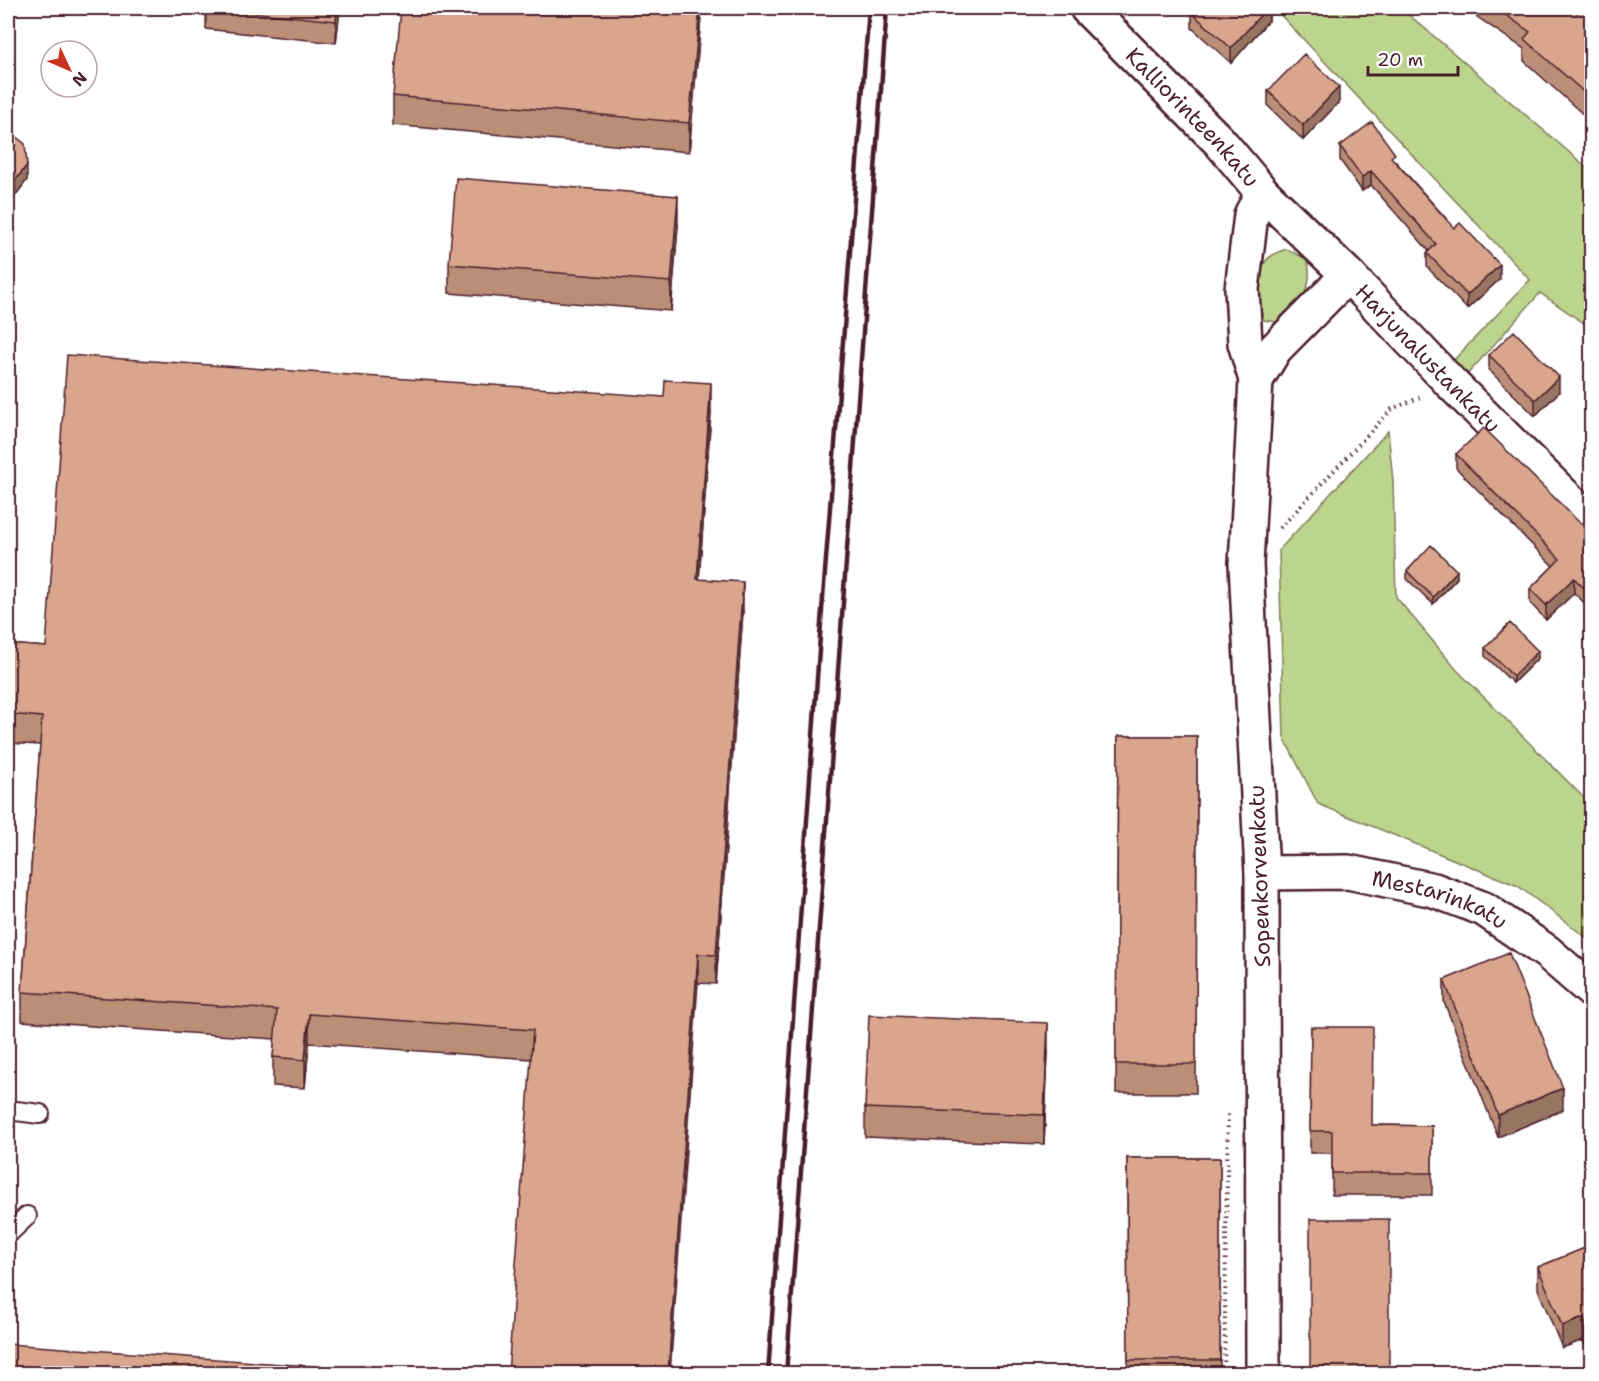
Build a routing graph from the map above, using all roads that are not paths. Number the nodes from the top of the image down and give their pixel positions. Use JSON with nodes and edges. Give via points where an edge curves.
{"nodes":[{"id":1,"x":1087,"y":8,"type":"edge"},
{"id":2,"x":1263,"y":193,"type":"junction"},
{"id":3,"x":1348,"y":275,"type":"junction"},
{"id":4,"x":1256,"y":380,"type":"junction"},
{"id":5,"x":1592,"y":523,"type":"edge"},
{"id":6,"x":1262,"y":873,"type":"junction"},
{"id":7,"x":1592,"y":991,"type":"edge"},
{"id":8,"x":8,"y":1110,"type":"edge"},
{"id":9,"x":40,"y":1114,"type":"dead end"},
{"id":10,"x":27,"y":1216,"type":"dead end"},
{"id":11,"x":8,"y":1234,"type":"edge"},
{"id":12,"x":1263,"y":1374,"type":"edge"}],
"edges":[{"from":1,"to":2,"type":"street","name":"Kalliorinteenkatu","via":[[1220,142]]},
{"from":2,"to":3,"type":"street","name":"Harjunalustankatu"},
{"from":2,"to":4,"type":"street","name":"Kalliorinteenkatu","via":[[1251,215],[1242,289],[1245,343]]},
{"from":3,"to":4,"type":"street","via":[[1275,349]]},
{"from":3,"to":5,"type":"street","name":"Harjunalustankatu"},
{"from":4,"to":6,"type":"street","name":"Sopenkorvenkatu","via":[[1246,564]]},
{"from":6,"to":7,"type":"street","name":"Mestarinkatu","via":[[1348,872],[1434,890],[1484,909],[1547,952]]},
{"from":6,"to":12,"type":"street","name":"Sopenkorvenkatu"},
{"from":8,"to":9,"type":"lane"},
{"from":10,"to":11,"type":"lane"}]}
